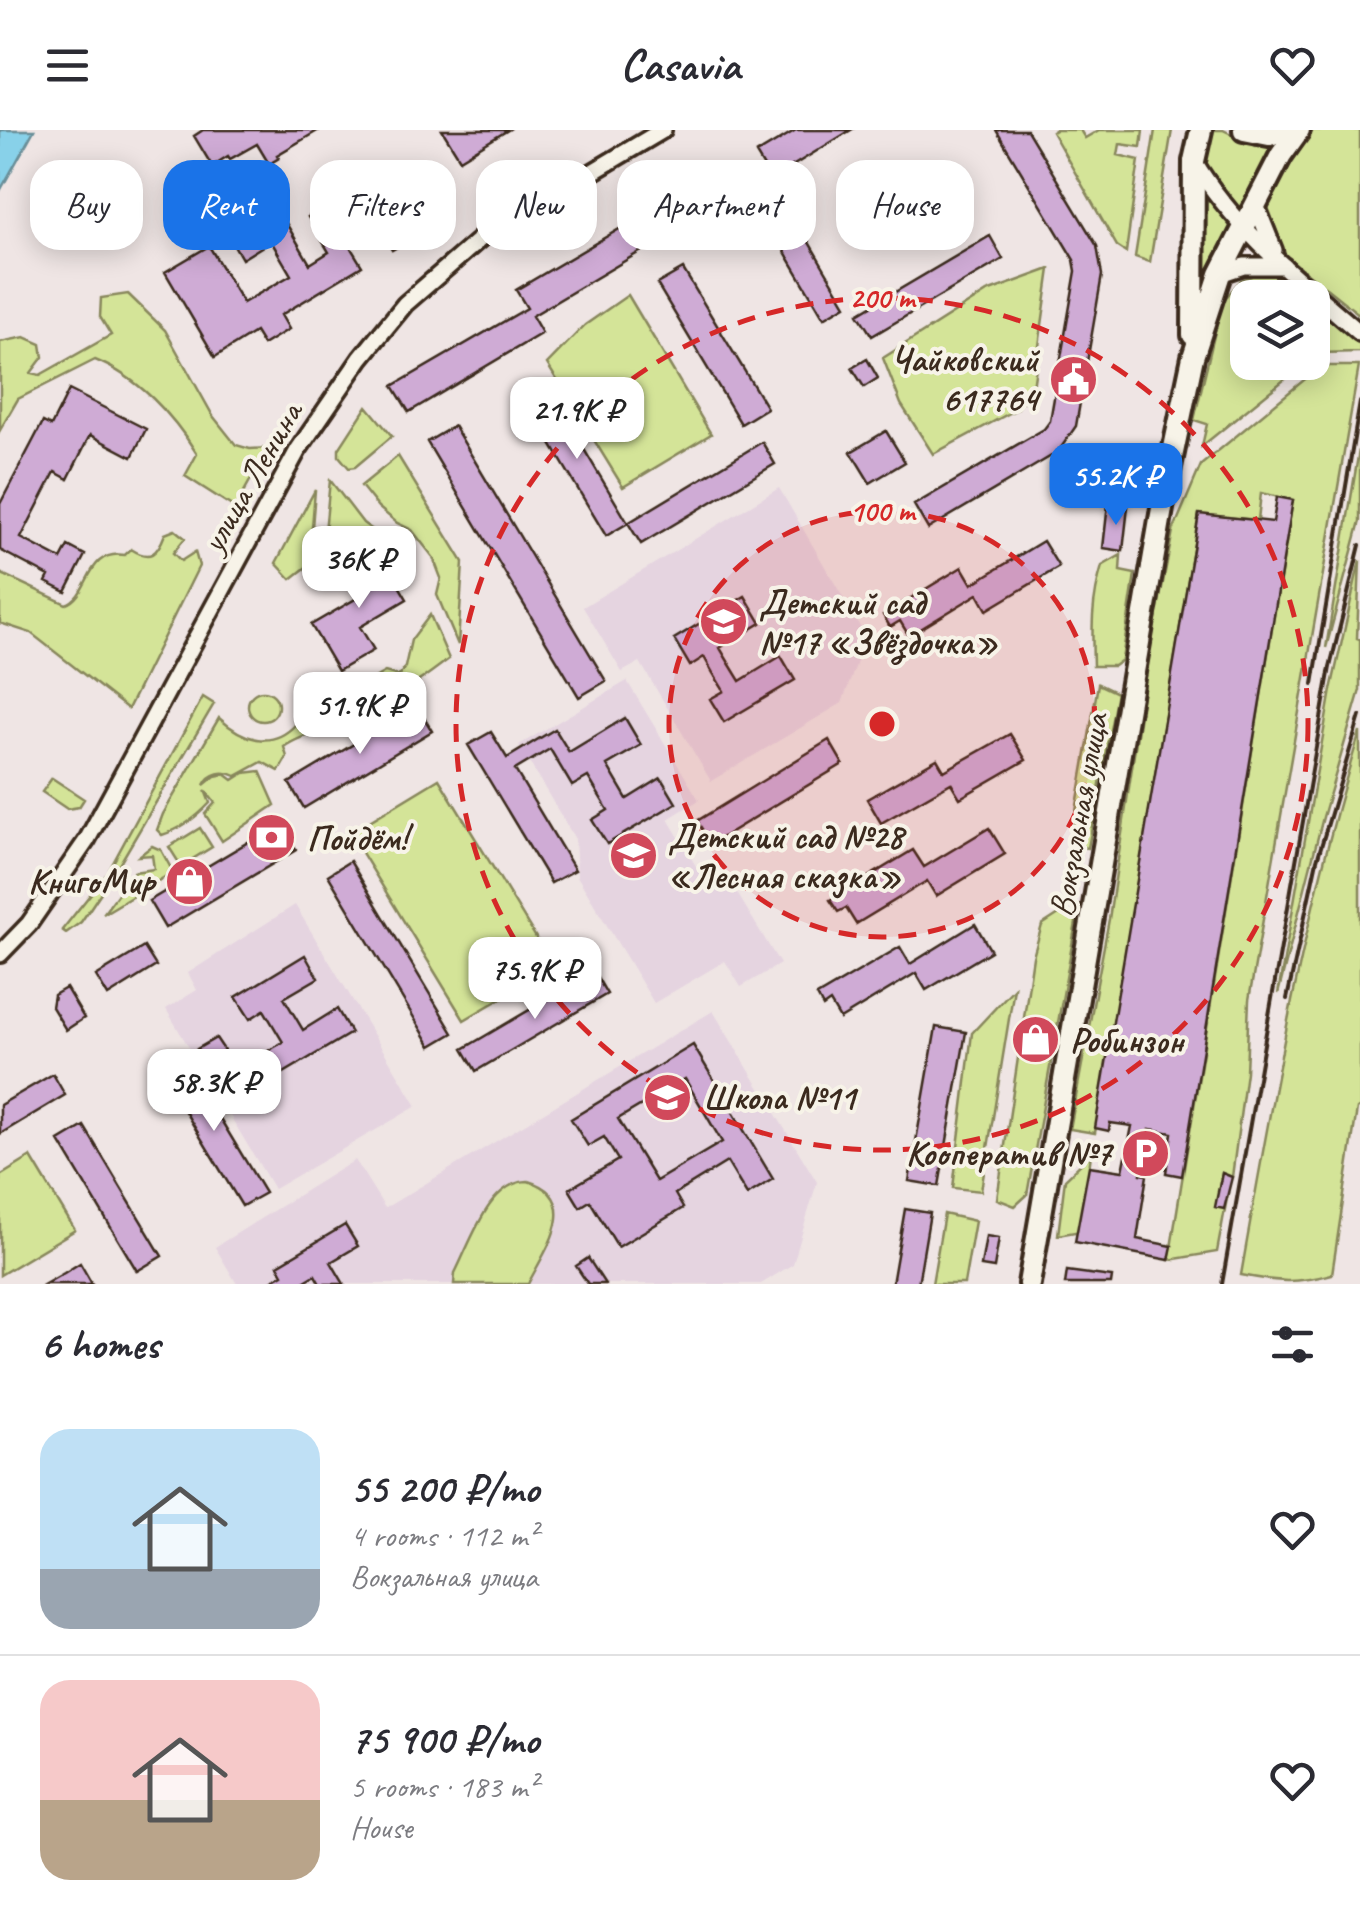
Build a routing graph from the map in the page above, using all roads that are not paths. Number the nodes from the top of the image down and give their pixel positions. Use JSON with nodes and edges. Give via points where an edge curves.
{"nodes":[{"id":1,"x":664,"y":130,"type":"edge"},
{"id":2,"x":1201,"y":130,"type":"edge"},
{"id":3,"x":1244,"y":130,"type":"edge"},
{"id":4,"x":1287,"y":130,"type":"edge"},
{"id":5,"x":1298,"y":130,"type":"edge"},
{"id":6,"x":1194,"y":161,"type":"junction"},
{"id":7,"x":1256,"y":205,"type":"junction"},
{"id":8,"x":1245,"y":227,"type":"junction"},
{"id":9,"x":1284,"y":266,"type":"junction"},
{"id":10,"x":1220,"y":274,"type":"junction"},
{"id":11,"x":1360,"y":333,"type":"edge"},
{"id":12,"x":1193,"y":357,"type":"junction"},
{"id":13,"x":1083,"y":476,"type":"dead end"},
{"id":14,"x":1165,"y":491,"type":"junction"},
{"id":15,"x":0,"y":954,"type":"edge"},
{"id":16,"x":1029,"y":1284,"type":"edge"}],
"edges":[{"from":1,"to":15,"type":"street","name":"улица Ленина","via":[[480,239],[406,304],[361,358],[298,450],[87,840]]},
{"from":2,"to":6,"type":"main road","name":"Вокзальная улица"},
{"from":3,"to":4,"type":"main road"},
{"from":5,"to":7,"type":"main road","name":"Вокзальная улица"},
{"from":6,"to":8,"type":"street","via":[[1216,199]]},
{"from":6,"to":12,"type":"main road","name":"Вокзальная улица"},
{"from":7,"to":8,"type":"main road","name":"Вокзальная улица"},
{"from":7,"to":9,"type":"street"},
{"from":8,"to":9,"type":"street"},
{"from":8,"to":10,"type":"main road","name":"Вокзальная улица"},
{"from":9,"to":10,"type":"street"},
{"from":9,"to":11,"type":"street"},
{"from":10,"to":12,"type":"main road","name":"Вокзальная улица"},
{"from":12,"to":14,"type":"main road","name":"Вокзальная улица"},
{"from":13,"to":14,"type":"street"},
{"from":14,"to":16,"type":"main road","name":"Вокзальная улица"}]}
